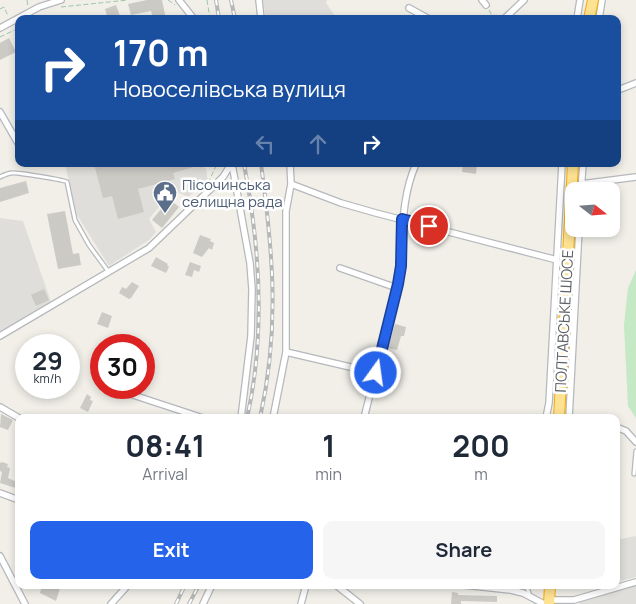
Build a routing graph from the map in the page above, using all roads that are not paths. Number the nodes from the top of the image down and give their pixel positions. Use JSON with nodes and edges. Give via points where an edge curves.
{"nodes":[{"id":1,"x":61,"y":0,"type":"edge"},
{"id":2,"x":179,"y":0,"type":"edge"},
{"id":3,"x":259,"y":0,"type":"edge"},
{"id":4,"x":524,"y":0,"type":"edge"},
{"id":5,"x":580,"y":0,"type":"edge"},
{"id":6,"x":592,"y":0,"type":"edge"},
{"id":7,"x":602,"y":0,"type":"edge"},
{"id":8,"x":408,"y":8,"type":"dead end"},
{"id":9,"x":24,"y":15,"type":"edge"},
{"id":10,"x":191,"y":15,"type":"edge"},
{"id":11,"x":261,"y":15,"type":"edge"},
{"id":12,"x":421,"y":15,"type":"edge"},
{"id":13,"x":508,"y":15,"type":"edge"},
{"id":14,"x":578,"y":15,"type":"edge"},
{"id":15,"x":590,"y":15,"type":"edge"},
{"id":16,"x":600,"y":15,"type":"edge"},
{"id":17,"x":15,"y":20,"type":"edge"},
{"id":18,"x":0,"y":28,"type":"edge"},
{"id":19,"x":636,"y":83,"type":"edge"},
{"id":20,"x":621,"y":89,"type":"edge"},
{"id":21,"x":0,"y":112,"type":"edge"},
{"id":22,"x":15,"y":138,"type":"edge"},
{"id":23,"x":229,"y":167,"type":"edge"},
{"id":24,"x":232,"y":167,"type":"edge"},
{"id":25,"x":290,"y":167,"type":"edge"},
{"id":26,"x":415,"y":167,"type":"edge"},
{"id":27,"x":562,"y":167,"type":"edge"},
{"id":28,"x":573,"y":167,"type":"edge"},
{"id":29,"x":583,"y":167,"type":"edge"},
{"id":30,"x":0,"y":177,"type":"edge"},
{"id":31,"x":636,"y":177,"type":"edge"},
{"id":32,"x":582,"y":182,"type":"edge"},
{"id":33,"x":597,"y":182,"type":"edge"},
{"id":34,"x":291,"y":184,"type":"junction"},
{"id":35,"x":402,"y":219,"type":"junction"},
{"id":36,"x":579,"y":238,"type":"edge"},
{"id":37,"x":556,"y":260,"type":"junction"},
{"id":38,"x":340,"y":268,"type":"dead end"},
{"id":39,"x":108,"y":271,"type":"junction"},
{"id":40,"x":397,"y":288,"type":"junction"},
{"id":41,"x":0,"y":336,"type":"edge"},
{"id":42,"x":286,"y":352,"type":"junction"},
{"id":43,"x":376,"y":373,"type":"junction"},
{"id":44,"x":145,"y":399,"type":"edge"},
{"id":45,"x":0,"y":407,"type":"edge"},
{"id":46,"x":191,"y":414,"type":"edge"},
{"id":47,"x":241,"y":414,"type":"edge"},
{"id":48,"x":274,"y":414,"type":"edge"},
{"id":49,"x":365,"y":414,"type":"edge"},
{"id":50,"x":547,"y":414,"type":"edge"},
{"id":51,"x":559,"y":414,"type":"edge"},
{"id":52,"x":570,"y":414,"type":"edge"},
{"id":53,"x":15,"y":416,"type":"edge"},
{"id":54,"x":620,"y":428,"type":"edge"},
{"id":55,"x":636,"y":443,"type":"edge"},
{"id":56,"x":636,"y":451,"type":"edge"},
{"id":57,"x":634,"y":474,"type":"dead end"},
{"id":58,"x":0,"y":493,"type":"edge"},
{"id":59,"x":15,"y":499,"type":"edge"},
{"id":60,"x":0,"y":556,"type":"edge"},
{"id":61,"x":636,"y":582,"type":"edge"},
{"id":62,"x":15,"y":585,"type":"edge"},
{"id":63,"x":620,"y":587,"type":"edge"},
{"id":64,"x":17,"y":589,"type":"edge"},
{"id":65,"x":124,"y":589,"type":"edge"},
{"id":66,"x":210,"y":589,"type":"edge"},
{"id":67,"x":305,"y":589,"type":"edge"},
{"id":68,"x":341,"y":589,"type":"edge"},
{"id":69,"x":502,"y":589,"type":"edge"},
{"id":70,"x":527,"y":589,"type":"edge"},
{"id":71,"x":615,"y":589,"type":"edge"},
{"id":72,"x":549,"y":594,"type":"edge"},
{"id":73,"x":530,"y":597,"type":"junction"},
{"id":74,"x":575,"y":602,"type":"edge"},
{"id":75,"x":25,"y":604,"type":"edge"},
{"id":76,"x":111,"y":604,"type":"edge"},
{"id":77,"x":203,"y":604,"type":"edge"},
{"id":78,"x":301,"y":604,"type":"edge"},
{"id":79,"x":360,"y":604,"type":"edge"}],
"edges":[{"from":1,"to":9,"type":"street"},
{"from":2,"to":10,"type":"street"},
{"from":3,"to":11,"type":"street"},
{"from":4,"to":13,"type":"street"},
{"from":5,"to":14,"type":"street"},
{"from":6,"to":15,"type":"highway"},
{"from":7,"to":16,"type":"street"},
{"from":8,"to":12,"type":"street"},
{"from":17,"to":18,"type":"street"},
{"from":19,"to":20,"type":"street"},
{"from":21,"to":22,"type":"street"},
{"from":23,"to":39,"type":"street","via":[[161,238]]},
{"from":24,"to":47,"type":"street","via":[[252,289],[251,336]]},
{"from":25,"to":34,"type":"street"},
{"from":26,"to":35,"type":"street"},
{"from":27,"to":37,"type":"street"},
{"from":28,"to":51,"type":"highway","name":"ПОЛТАВСЬКЕ ШОСЕ"},
{"from":29,"to":32,"type":"street"},
{"from":30,"to":39,"type":"lane","via":[[16,173],[68,182],[75,220]]},
{"from":31,"to":33,"type":"street"},
{"from":34,"to":35,"type":"street","via":[[341,203]]},
{"from":34,"to":42,"type":"street","via":[[286,211]]},
{"from":35,"to":37,"type":"street"},
{"from":35,"to":40,"type":"street"},
{"from":36,"to":52,"type":"street"},
{"from":37,"to":50,"type":"street"},
{"from":38,"to":40,"type":"street"},
{"from":39,"to":41,"type":"street"},
{"from":40,"to":43,"type":"street"},
{"from":42,"to":43,"type":"street"},
{"from":42,"to":48,"type":"street"},
{"from":43,"to":49,"type":"street"},
{"from":44,"to":46,"type":"street"},
{"from":45,"to":53,"type":"street"},
{"from":54,"to":55,"type":"street"},
{"from":56,"to":57,"type":"lane"},
{"from":58,"to":59,"type":"street"},
{"from":60,"to":62,"type":"street"},
{"from":61,"to":63,"type":"street"},
{"from":64,"to":75,"type":"street"},
{"from":65,"to":76,"type":"street"},
{"from":66,"to":77,"type":"street"},
{"from":67,"to":78,"type":"street"},
{"from":68,"to":79,"type":"street"},
{"from":69,"to":73,"type":"street"},
{"from":70,"to":73,"type":"lane"},
{"from":71,"to":74,"type":"street"},
{"from":72,"to":73,"type":"street"},
{"from":72,"to":74,"type":"street"}]}
